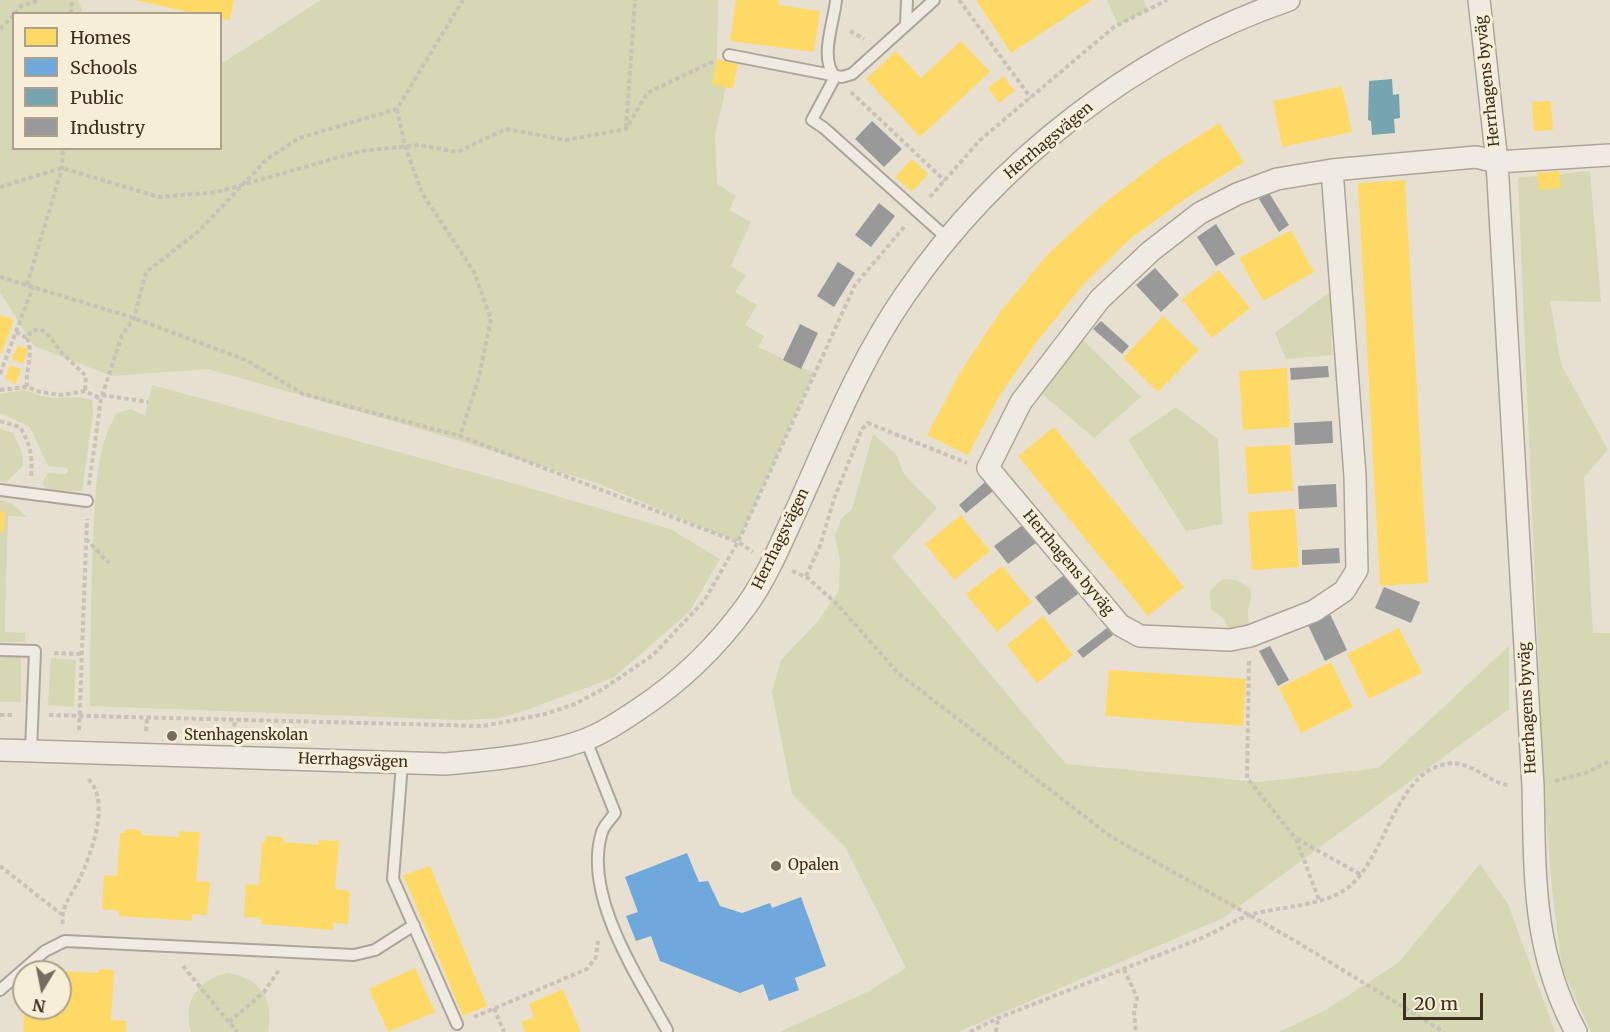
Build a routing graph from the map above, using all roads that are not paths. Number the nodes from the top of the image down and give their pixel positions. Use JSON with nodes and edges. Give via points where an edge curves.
{"nodes":[{"id":1,"x":907,"y":0,"type":"edge"},
{"id":2,"x":934,"y":0,"type":"edge"},
{"id":3,"x":1289,"y":0,"type":"edge"},
{"id":4,"x":1479,"y":0,"type":"edge"},
{"id":5,"x":835,"y":6,"type":"edge"},
{"id":6,"x":906,"y":24,"type":"junction"},
{"id":7,"x":729,"y":56,"type":"dead end"},
{"id":8,"x":835,"y":77,"type":"junction"},
{"id":9,"x":1610,"y":155,"type":"edge"},
{"id":10,"x":1497,"y":162,"type":"junction"},
{"id":11,"x":1332,"y":170,"type":"junction"},
{"id":12,"x":947,"y":238,"type":"junction"},
{"id":13,"x":0,"y":490,"type":"edge"},
{"id":14,"x":87,"y":501,"type":"dead end"},
{"id":15,"x":0,"y":650,"type":"edge"},
{"id":16,"x":586,"y":740,"type":"junction"},
{"id":17,"x":0,"y":750,"type":"edge"},
{"id":18,"x":31,"y":750,"type":"junction"},
{"id":19,"x":402,"y":763,"type":"junction"},
{"id":20,"x":414,"y":925,"type":"junction"},
{"id":21,"x":0,"y":990,"type":"edge"},
{"id":22,"x":457,"y":1024,"type":"road end"},
{"id":23,"x":667,"y":1030,"type":"dead end"},
{"id":24,"x":1576,"y":1032,"type":"edge"}],
"edges":[{"from":1,"to":6,"type":"lane"},
{"from":2,"to":6,"type":"lane"},
{"from":3,"to":12,"type":"street","name":"Herrhagsvägen","via":[[1195,41],[1124,82],[1062,126]]},
{"from":4,"to":10,"type":"street","name":"Herrhagens byväg"},
{"from":5,"to":8,"type":"lane","via":[[828,57],[829,69]]},
{"from":6,"to":8,"type":"lane","via":[[852,74]]},
{"from":7,"to":8,"type":"lane"},
{"from":8,"to":12,"type":"lane","via":[[812,120]]},
{"from":9,"to":10,"type":"street"},
{"from":10,"to":11,"type":"street","name":"Herrhagens byväg","via":[[1476,157]]},
{"from":10,"to":24,"type":"street","name":"Herrhagens byväg","via":[[1536,888],[1541,940],[1554,985]]},
{"from":11,"to":11,"type":"street","name":"Herrhagens byväg","via":[[1357,570],[1344,591],[1314,611],[1250,636],[1230,640],[1140,636],[1120,625],[988,468],[1021,402],[1064,344],[1100,299],[1151,250],[1200,213],[1237,194],[1277,179]]},
{"from":12,"to":16,"type":"street","name":"Herrhagsvägen","via":[[904,296],[868,355],[772,563],[747,605],[708,652],[659,696]]},
{"from":13,"to":14,"type":"lane"},
{"from":15,"to":18,"type":"lane","via":[[35,651]]},
{"from":16,"to":19,"type":"street","name":"Herrhagsvägen","via":[[503,759]]},
{"from":16,"to":23,"type":"lane","via":[[615,813],[602,830],[597,861],[600,885],[628,959]]},
{"from":17,"to":18,"type":"street","name":"Herrhagsvägen"},
{"from":18,"to":19,"type":"street","name":"Herrhagsvägen"},
{"from":19,"to":20,"type":"lane","via":[[393,879]]},
{"from":20,"to":21,"type":"lane","via":[[375,950],[354,955],[65,941],[45,951]]},
{"from":20,"to":22,"type":"lane"}]}
